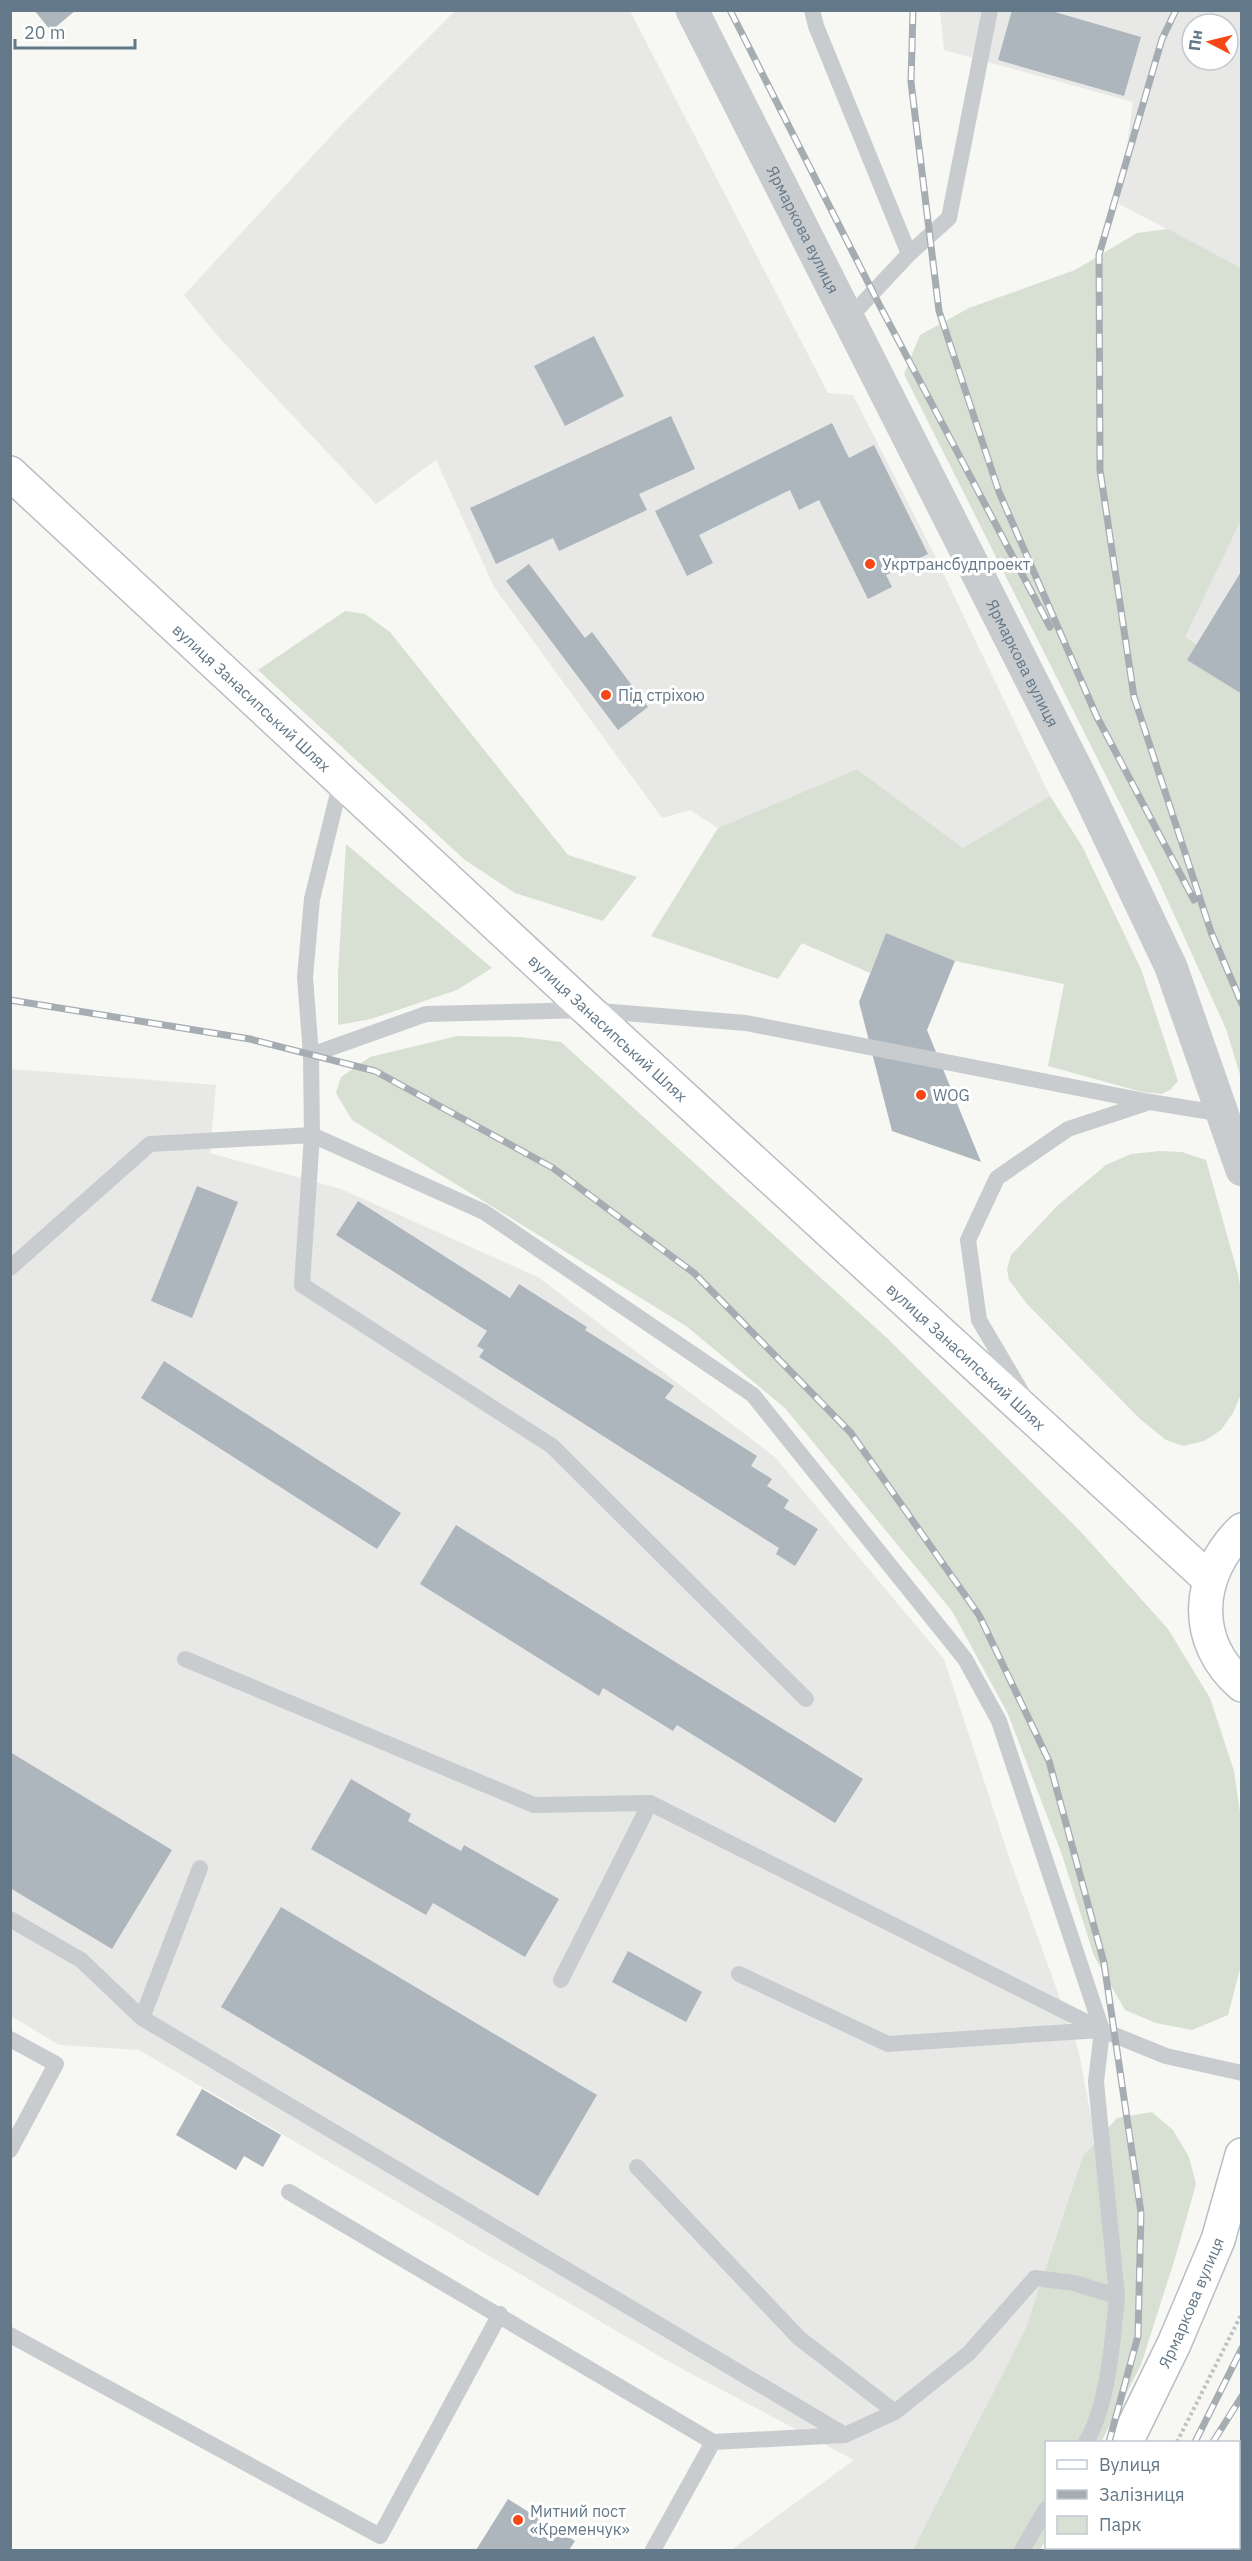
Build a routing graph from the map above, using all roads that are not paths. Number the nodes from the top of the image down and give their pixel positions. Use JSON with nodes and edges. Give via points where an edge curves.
{"nodes":[{"id":1,"x":692,"y":10,"type":"edge"},
{"id":2,"x":812,"y":10,"type":"edge"},
{"id":3,"x":990,"y":10,"type":"edge"},
{"id":4,"x":909,"y":254,"type":"junction"},
{"id":5,"x":849,"y":318,"type":"junction"},
{"id":6,"x":10,"y":474,"type":"edge"},
{"id":7,"x":341,"y":781,"type":"junction"},
{"id":8,"x":588,"y":1010,"type":"junction"},
{"id":9,"x":311,"y":1055,"type":"junction"},
{"id":10,"x":1150,"y":1102,"type":"junction"},
{"id":11,"x":1224,"y":1114,"type":"junction"},
{"id":12,"x":312,"y":1135,"type":"junction"},
{"id":13,"x":1242,"y":1170,"type":"edge"},
{"id":14,"x":10,"y":1268,"type":"edge"},
{"id":15,"x":1040,"y":1425,"type":"junction"},
{"id":16,"x":1242,"y":1530,"type":"edge"},
{"id":17,"x":1209,"y":1579,"type":"junction"},
{"id":18,"x":185,"y":1659,"type":"dead end"},
{"id":19,"x":1242,"y":1685,"type":"edge"},
{"id":20,"x":806,"y":1699,"type":"dead end"},
{"id":21,"x":650,"y":1803,"type":"junction"},
{"id":22,"x":200,"y":1868,"type":"dead end"},
{"id":23,"x":10,"y":1919,"type":"edge"},
{"id":24,"x":739,"y":1974,"type":"dead end"},
{"id":25,"x":561,"y":1980,"type":"dead end"},
{"id":26,"x":142,"y":2018,"type":"junction"},
{"id":27,"x":1102,"y":2030,"type":"junction"},
{"id":28,"x":10,"y":2039,"type":"edge"},
{"id":29,"x":1242,"y":2073,"type":"edge"},
{"id":30,"x":10,"y":2150,"type":"edge"},
{"id":31,"x":1242,"y":2155,"type":"edge"},
{"id":32,"x":637,"y":2167,"type":"dead end"},
{"id":33,"x":289,"y":2192,"type":"dead end"},
{"id":34,"x":1117,"y":2296,"type":"junction"},
{"id":35,"x":500,"y":2314,"type":"junction"},
{"id":36,"x":10,"y":2335,"type":"edge"},
{"id":37,"x":895,"y":2412,"type":"junction"},
{"id":38,"x":845,"y":2435,"type":"junction"},
{"id":39,"x":1087,"y":2441,"type":"edge"},
{"id":40,"x":1126,"y":2441,"type":"edge"},
{"id":41,"x":713,"y":2442,"type":"junction"},
{"id":42,"x":1045,"y":2512,"type":"edge"},
{"id":43,"x":653,"y":2550,"type":"edge"},
{"id":44,"x":1022,"y":2550,"type":"edge"}],
"edges":[{"from":1,"to":5,"type":"street","name":"Ярмаркова вулиця"},
{"from":2,"to":4,"type":"lane"},
{"from":3,"to":4,"type":"lane","via":[[949,218]]},
{"from":4,"to":5,"type":"lane"},
{"from":5,"to":11,"type":"street","name":"Ярмаркова вулиця","via":[[1084,784],[1171,967]]},
{"from":6,"to":7,"type":"main road","name":"вулиця Занасипський Шлях"},
{"from":7,"to":8,"type":"main road","name":"вулиця Занасипський Шлях"},
{"from":7,"to":9,"type":"lane","via":[[312,899],[305,977]]},
{"from":8,"to":9,"type":"lane","via":[[426,1014]]},
{"from":8,"to":10,"type":"lane","via":[[746,1023]]},
{"from":8,"to":15,"type":"main road","name":"вулиця Занасипський Шлях"},
{"from":9,"to":12,"type":"lane"},
{"from":10,"to":11,"type":"lane"},
{"from":10,"to":15,"type":"lane","via":[[1068,1129],[997,1178],[968,1240],[979,1320]]},
{"from":11,"to":13,"type":"street","name":"Ярмаркова вулиця"},
{"from":12,"to":14,"type":"lane","via":[[150,1144]]},
{"from":12,"to":20,"type":"lane","via":[[302,1285],[552,1446]]},
{"from":12,"to":27,"type":"lane","via":[[484,1212],[753,1395],[965,1659],[999,1721]]},
{"from":15,"to":17,"type":"main road","name":"вулиця Занасипський Шлях"},
{"from":16,"to":17,"type":"main road","via":[[1227,1544]]},
{"from":17,"to":19,"type":"main road","via":[[1205,1611],[1209,1635],[1218,1657]]},
{"from":18,"to":21,"type":"lane","via":[[534,1805]]},
{"from":21,"to":25,"type":"lane"},
{"from":21,"to":27,"type":"lane"},
{"from":22,"to":26,"type":"lane"},
{"from":23,"to":26,"type":"lane","via":[[81,1960]]},
{"from":24,"to":27,"type":"lane","via":[[888,2044]]},
{"from":26,"to":38,"type":"lane"},
{"from":27,"to":29,"type":"lane","via":[[1166,2056]]},
{"from":27,"to":34,"type":"lane","via":[[1096,2082]]},
{"from":28,"to":30,"type":"lane","via":[[56,2064]]},
{"from":31,"to":40,"type":"main road","name":"Ярмаркова вулиця","via":[[1218,2240],[1174,2344]]},
{"from":32,"to":37,"type":"lane","via":[[799,2338]]},
{"from":33,"to":35,"type":"lane"},
{"from":34,"to":37,"type":"lane","via":[[1074,2283],[1035,2278],[969,2353]]},
{"from":34,"to":39,"type":"lane","via":[[1096,2426]]},
{"from":35,"to":36,"type":"lane","via":[[380,2536]]},
{"from":35,"to":41,"type":"lane"},
{"from":37,"to":38,"type":"lane"},
{"from":38,"to":41,"type":"lane"},
{"from":41,"to":43,"type":"lane"},
{"from":42,"to":44,"type":"lane"}]}
